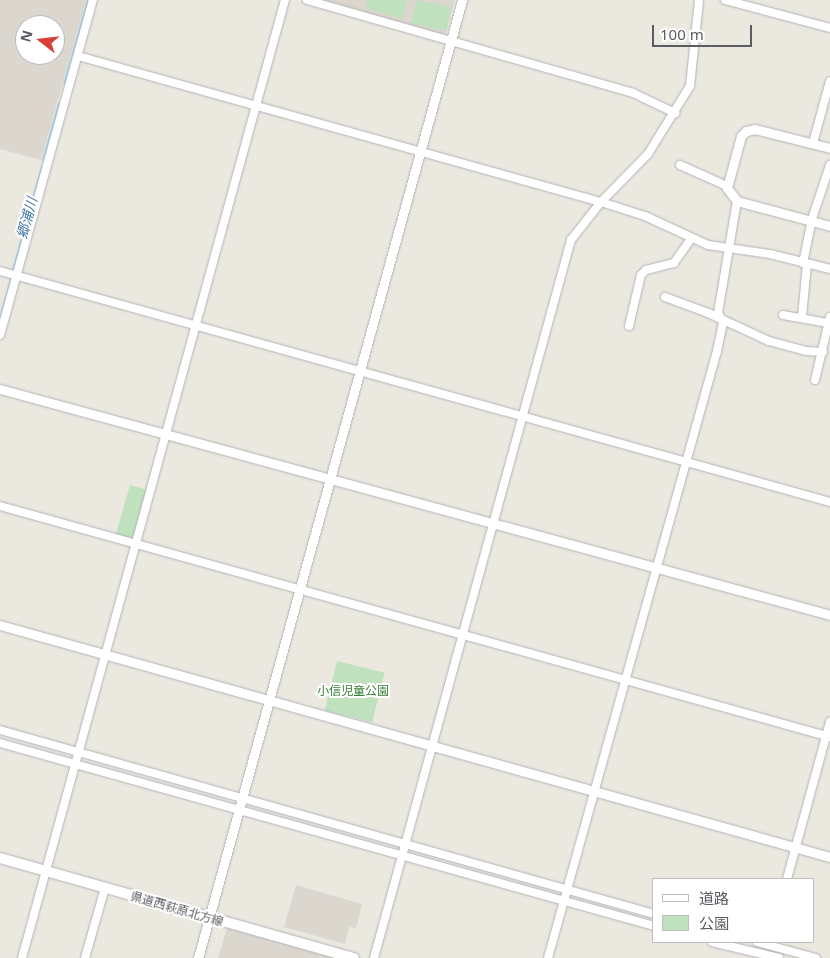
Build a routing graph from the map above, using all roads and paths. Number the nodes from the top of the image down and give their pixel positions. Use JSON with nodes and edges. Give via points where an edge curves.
{"nodes":[{"id":1,"x":93,"y":0,"type":"edge"},
{"id":2,"x":285,"y":0,"type":"edge"},
{"id":3,"x":307,"y":0,"type":"edge"},
{"id":4,"x":462,"y":0,"type":"edge"},
{"id":5,"x":699,"y":0,"type":"edge"},
{"id":6,"x":724,"y":0,"type":"edge"},
{"id":7,"x":830,"y":28,"type":"edge"},
{"id":8,"x":451,"y":40,"type":"junction"},
{"id":9,"x":78,"y":56,"type":"junction"},
{"id":10,"x":830,"y":81,"type":"edge"},
{"id":11,"x":257,"y":106,"type":"junction"},
{"id":12,"x":675,"y":113,"type":"junction"},
{"id":13,"x":813,"y":143,"type":"junction"},
{"id":14,"x":830,"y":148,"type":"edge"},
{"id":15,"x":420,"y":152,"type":"junction"},
{"id":16,"x":680,"y":165,"type":"dead end"},
{"id":17,"x":830,"y":165,"type":"edge"},
{"id":18,"x":727,"y":186,"type":"junction"},
{"id":19,"x":737,"y":201,"type":"junction"},
{"id":20,"x":601,"y":202,"type":"junction"},
{"id":21,"x":812,"y":223,"type":"junction"},
{"id":22,"x":830,"y":226,"type":"edge"},
{"id":23,"x":691,"y":239,"type":"junction"},
{"id":24,"x":727,"y":248,"type":"junction"},
{"id":25,"x":805,"y":264,"type":"junction"},
{"id":26,"x":830,"y":269,"type":"edge"},
{"id":27,"x":0,"y":271,"type":"edge"},
{"id":28,"x":16,"y":276,"type":"junction"},
{"id":29,"x":665,"y":297,"type":"dead end"},
{"id":30,"x":784,"y":315,"type":"dead end"},
{"id":31,"x":802,"y":317,"type":"junction"},
{"id":32,"x":721,"y":318,"type":"junction"},
{"id":33,"x":829,"y":320,"type":"edge"},
{"id":34,"x":196,"y":325,"type":"junction"},
{"id":35,"x":629,"y":326,"type":"dead end"},
{"id":36,"x":0,"y":335,"type":"edge"},
{"id":37,"x":823,"y":352,"type":"junction"},
{"id":38,"x":360,"y":370,"type":"junction"},
{"id":39,"x":815,"y":380,"type":"dead end"},
{"id":40,"x":0,"y":389,"type":"edge"},
{"id":41,"x":523,"y":416,"type":"junction"},
{"id":42,"x":166,"y":434,"type":"junction"},
{"id":43,"x":686,"y":461,"type":"junction"},
{"id":44,"x":330,"y":478,"type":"junction"},
{"id":45,"x":830,"y":502,"type":"edge"},
{"id":46,"x":0,"y":506,"type":"edge"},
{"id":47,"x":493,"y":524,"type":"junction"},
{"id":48,"x":136,"y":544,"type":"junction"},
{"id":49,"x":656,"y":568,"type":"junction"},
{"id":50,"x":299,"y":589,"type":"junction"},
{"id":51,"x":830,"y":615,"type":"edge"},
{"id":52,"x":0,"y":625,"type":"edge"},
{"id":53,"x":462,"y":635,"type":"junction"},
{"id":54,"x":105,"y":654,"type":"junction"},
{"id":55,"x":626,"y":682,"type":"junction"},
{"id":56,"x":268,"y":700,"type":"junction"},
{"id":57,"x":830,"y":722,"type":"edge"},
{"id":58,"x":0,"y":730,"type":"edge"},
{"id":59,"x":828,"y":737,"type":"edge"},
{"id":60,"x":0,"y":744,"type":"edge"},
{"id":61,"x":433,"y":744,"type":"junction"},
{"id":62,"x":79,"y":752,"type":"junction"},
{"id":63,"x":76,"y":764,"type":"junction"},
{"id":64,"x":596,"y":792,"type":"junction"},
{"id":65,"x":242,"y":796,"type":"junction"},
{"id":66,"x":240,"y":808,"type":"junction"},
{"id":67,"x":406,"y":843,"type":"junction"},
{"id":68,"x":796,"y":847,"type":"junction"},
{"id":69,"x":402,"y":854,"type":"junction"},
{"id":70,"x":830,"y":857,"type":"edge"},
{"id":71,"x":0,"y":858,"type":"edge"},
{"id":72,"x":46,"y":871,"type":"junction"},
{"id":73,"x":787,"y":878,"type":"edge"},
{"id":74,"x":105,"y":888,"type":"junction"},
{"id":75,"x":566,"y":889,"type":"junction"},
{"id":76,"x":564,"y":901,"type":"junction"},
{"id":77,"x":652,"y":913,"type":"edge"},
{"id":78,"x":209,"y":918,"type":"junction"},
{"id":79,"x":652,"y":925,"type":"edge"},
{"id":80,"x":716,"y":943,"type":"edge"},
{"id":81,"x":769,"y":943,"type":"edge"},
{"id":82,"x":765,"y":956,"type":"edge"},
{"id":83,"x":22,"y":958,"type":"edge"},
{"id":84,"x":85,"y":958,"type":"edge"},
{"id":85,"x":198,"y":958,"type":"edge"},
{"id":86,"x":354,"y":958,"type":"edge"},
{"id":87,"x":374,"y":958,"type":"edge"},
{"id":88,"x":548,"y":958,"type":"edge"},
{"id":89,"x":779,"y":958,"type":"edge"},
{"id":90,"x":816,"y":958,"type":"edge"}],
"edges":[{"from":1,"to":9,"type":"street"},
{"from":2,"to":11,"type":"street"},
{"from":3,"to":8,"type":"street"},
{"from":4,"to":8,"type":"street"},
{"from":5,"to":12,"type":"street","via":[[690,86]]},
{"from":6,"to":7,"type":"street"},
{"from":8,"to":12,"type":"street","via":[[633,93]]},
{"from":8,"to":15,"type":"street"},
{"from":9,"to":11,"type":"street"},
{"from":9,"to":28,"type":"street"},
{"from":10,"to":13,"type":"street"},
{"from":11,"to":15,"type":"street"},
{"from":11,"to":34,"type":"street"},
{"from":12,"to":20,"type":"street","via":[[648,154]]},
{"from":13,"to":14,"type":"street"},
{"from":13,"to":18,"type":"street","via":[[755,129],[746,131],[741,136]]},
{"from":15,"to":20,"type":"street"},
{"from":15,"to":38,"type":"street"},
{"from":16,"to":18,"type":"street"},
{"from":17,"to":21,"type":"street"},
{"from":18,"to":19,"type":"street"},
{"from":19,"to":21,"type":"street"},
{"from":19,"to":24,"type":"street"},
{"from":20,"to":23,"type":"street","via":[[645,216]]},
{"from":20,"to":41,"type":"street","via":[[571,240]]},
{"from":21,"to":22,"type":"street"},
{"from":21,"to":25,"type":"street"},
{"from":23,"to":24,"type":"street"},
{"from":23,"to":35,"type":"street","via":[[674,263],[646,270],[642,275]]},
{"from":24,"to":25,"type":"street","via":[[770,254]]},
{"from":24,"to":32,"type":"street","via":[[726,282],[718,313]]},
{"from":25,"to":26,"type":"street"},
{"from":25,"to":31,"type":"street"},
{"from":27,"to":28,"type":"street"},
{"from":28,"to":34,"type":"street"},
{"from":28,"to":36,"type":"street"},
{"from":29,"to":32,"type":"street"},
{"from":30,"to":31,"type":"street"},
{"from":31,"to":33,"type":"street"},
{"from":32,"to":37,"type":"street","via":[[782,346]]},
{"from":32,"to":43,"type":"street","via":[[717,351]]},
{"from":33,"to":37,"type":"street"},
{"from":34,"to":38,"type":"street"},
{"from":34,"to":42,"type":"street"},
{"from":37,"to":39,"type":"street"},
{"from":38,"to":41,"type":"street"},
{"from":38,"to":44,"type":"street"},
{"from":40,"to":42,"type":"street"},
{"from":41,"to":43,"type":"street"},
{"from":41,"to":47,"type":"street"},
{"from":42,"to":44,"type":"street"},
{"from":42,"to":48,"type":"street"},
{"from":43,"to":45,"type":"street"},
{"from":43,"to":49,"type":"street"},
{"from":44,"to":47,"type":"street"},
{"from":44,"to":50,"type":"street"},
{"from":46,"to":48,"type":"street"},
{"from":47,"to":49,"type":"street"},
{"from":47,"to":53,"type":"street"},
{"from":48,"to":50,"type":"street"},
{"from":48,"to":54,"type":"street"},
{"from":49,"to":51,"type":"street"},
{"from":49,"to":55,"type":"street"},
{"from":50,"to":53,"type":"street"},
{"from":50,"to":56,"type":"street"},
{"from":52,"to":54,"type":"street"},
{"from":53,"to":55,"type":"street"},
{"from":53,"to":61,"type":"street"},
{"from":54,"to":56,"type":"street"},
{"from":54,"to":62,"type":"street"},
{"from":55,"to":59,"type":"street"},
{"from":55,"to":64,"type":"street"},
{"from":56,"to":61,"type":"street"},
{"from":56,"to":65,"type":"street"},
{"from":57,"to":59,"type":"street"},
{"from":58,"to":62,"type":"street"},
{"from":59,"to":68,"type":"street"},
{"from":60,"to":63,"type":"street"},
{"from":61,"to":64,"type":"street"},
{"from":61,"to":67,"type":"street"},
{"from":62,"to":63,"type":"street"},
{"from":62,"to":65,"type":"street"},
{"from":63,"to":66,"type":"street"},
{"from":63,"to":72,"type":"street"},
{"from":64,"to":68,"type":"street"},
{"from":64,"to":75,"type":"street"},
{"from":65,"to":66,"type":"street"},
{"from":65,"to":67,"type":"street"},
{"from":66,"to":69,"type":"street"},
{"from":66,"to":78,"type":"street"},
{"from":67,"to":69,"type":"street"},
{"from":67,"to":75,"type":"street"},
{"from":68,"to":70,"type":"street"},
{"from":68,"to":73,"type":"street"},
{"from":69,"to":76,"type":"street"},
{"from":69,"to":87,"type":"street"},
{"from":71,"to":72,"type":"main road","name":"県道西萩原北方線"},
{"from":72,"to":74,"type":"main road","name":"県道西萩原北方線"},
{"from":72,"to":83,"type":"street"},
{"from":74,"to":78,"type":"main road","name":"県道西萩原北方線"},
{"from":74,"to":84,"type":"street"},
{"from":75,"to":76,"type":"street"},
{"from":75,"to":77,"type":"street"},
{"from":76,"to":79,"type":"street"},
{"from":76,"to":88,"type":"street"},
{"from":78,"to":85,"type":"street"},
{"from":78,"to":86,"type":"main road","name":"県道西萩原北方線"},
{"from":80,"to":82,"type":"street"},
{"from":81,"to":82,"type":"street"},
{"from":81,"to":90,"type":"street"},
{"from":82,"to":89,"type":"street"}]}
